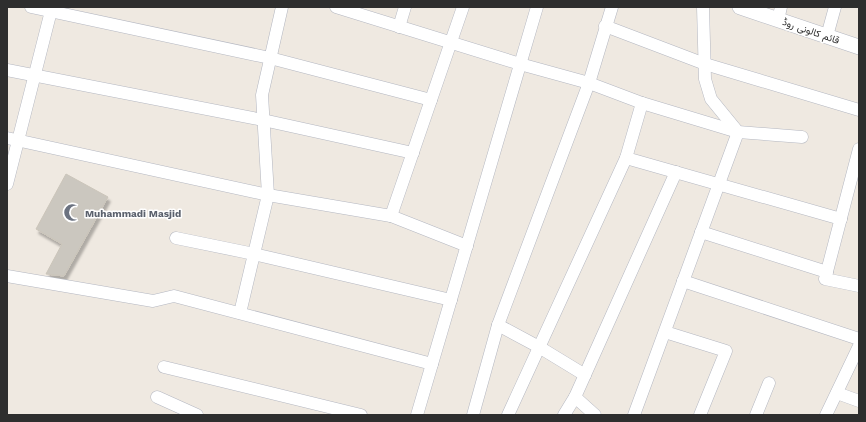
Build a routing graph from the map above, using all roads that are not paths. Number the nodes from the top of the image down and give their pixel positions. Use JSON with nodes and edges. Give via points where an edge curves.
{"nodes":[{"id":1,"x":31,"y":7,"type":"edge"},
{"id":2,"x":282,"y":7,"type":"edge"},
{"id":3,"x":336,"y":7,"type":"edge"},
{"id":4,"x":405,"y":7,"type":"edge"},
{"id":5,"x":463,"y":7,"type":"edge"},
{"id":6,"x":537,"y":7,"type":"edge"},
{"id":7,"x":612,"y":7,"type":"edge"},
{"id":8,"x":703,"y":7,"type":"edge"},
{"id":9,"x":740,"y":7,"type":"edge"},
{"id":10,"x":835,"y":7,"type":"edge"},
{"id":11,"x":51,"y":9,"type":"edge"},
{"id":12,"x":780,"y":13,"type":"edge"},
{"id":13,"x":605,"y":26,"type":"junction"},
{"id":14,"x":399,"y":27,"type":"junction"},
{"id":15,"x":827,"y":36,"type":"junction"},
{"id":16,"x":451,"y":43,"type":"junction"},
{"id":17,"x":859,"y":47,"type":"edge"},
{"id":18,"x":270,"y":58,"type":"junction"},
{"id":19,"x":520,"y":64,"type":"junction"},
{"id":20,"x":705,"y":64,"type":"junction"},
{"id":21,"x":7,"y":70,"type":"edge"},
{"id":22,"x":34,"y":75,"type":"junction"},
{"id":23,"x":590,"y":83,"type":"junction"},
{"id":24,"x":431,"y":100,"type":"junction"},
{"id":25,"x":642,"y":103,"type":"junction"},
{"id":26,"x":859,"y":110,"type":"edge"},
{"id":27,"x":263,"y":120,"type":"junction"},
{"id":28,"x":738,"y":132,"type":"junction"},
{"id":29,"x":802,"y":137,"type":"dead end"},
{"id":30,"x":12,"y":139,"type":"edge"},
{"id":31,"x":859,"y":149,"type":"edge"},
{"id":32,"x":413,"y":153,"type":"junction"},
{"id":33,"x":626,"y":158,"type":"junction"},
{"id":34,"x":676,"y":172,"type":"junction"},
{"id":35,"x":7,"y":184,"type":"edge"},
{"id":36,"x":719,"y":184,"type":"junction"},
{"id":37,"x":268,"y":195,"type":"junction"},
{"id":38,"x":391,"y":216,"type":"junction"},
{"id":39,"x":841,"y":219,"type":"junction"},
{"id":40,"x":701,"y":232,"type":"junction"},
{"id":41,"x":176,"y":238,"type":"dead end"},
{"id":42,"x":467,"y":246,"type":"junction"},
{"id":43,"x":254,"y":254,"type":"junction"},
{"id":44,"x":827,"y":272,"type":"junction"},
{"id":45,"x":7,"y":276,"type":"edge"},
{"id":46,"x":683,"y":281,"type":"junction"},
{"id":47,"x":859,"y":286,"type":"edge"},
{"id":48,"x":451,"y":300,"type":"junction"},
{"id":49,"x":240,"y":313,"type":"junction"},
{"id":50,"x":498,"y":325,"type":"junction"},
{"id":51,"x":664,"y":332,"type":"junction"},
{"id":52,"x":859,"y":345,"type":"edge"},
{"id":53,"x":539,"y":347,"type":"junction"},
{"id":54,"x":432,"y":364,"type":"junction"},
{"id":55,"x":164,"y":367,"type":"dead end"},
{"id":56,"x":585,"y":375,"type":"junction"},
{"id":57,"x":769,"y":383,"type":"dead end"},
{"id":58,"x":837,"y":393,"type":"junction"},
{"id":59,"x":575,"y":397,"type":"junction"},
{"id":60,"x":156,"y":398,"type":"dead end"},
{"id":61,"x":859,"y":401,"type":"edge"},
{"id":62,"x":197,"y":415,"type":"edge"},
{"id":63,"x":361,"y":415,"type":"edge"},
{"id":64,"x":417,"y":415,"type":"edge"},
{"id":65,"x":474,"y":415,"type":"edge"},
{"id":66,"x":508,"y":415,"type":"edge"},
{"id":67,"x":564,"y":415,"type":"edge"},
{"id":68,"x":595,"y":415,"type":"edge"},
{"id":69,"x":634,"y":415,"type":"edge"},
{"id":70,"x":700,"y":415,"type":"edge"},
{"id":71,"x":756,"y":415,"type":"edge"},
{"id":72,"x":826,"y":415,"type":"edge"}],
"edges":[{"from":1,"to":11,"type":"street"},
{"from":2,"to":18,"type":"street"},
{"from":3,"to":14,"type":"street"},
{"from":4,"to":14,"type":"street"},
{"from":5,"to":16,"type":"street"},
{"from":6,"to":19,"type":"street"},
{"from":7,"to":13,"type":"street"},
{"from":8,"to":20,"type":"street"},
{"from":9,"to":12,"type":"street","name":"قائم کالونی روڈ"},
{"from":10,"to":15,"type":"street"},
{"from":11,"to":18,"type":"street"},
{"from":11,"to":22,"type":"street"},
{"from":12,"to":15,"type":"street","name":"قائم کالونی روڈ"},
{"from":13,"to":20,"type":"street"},
{"from":13,"to":23,"type":"street"},
{"from":14,"to":16,"type":"street"},
{"from":15,"to":17,"type":"street","name":"قائم کالونی روڈ"},
{"from":16,"to":19,"type":"street"},
{"from":16,"to":24,"type":"street"},
{"from":18,"to":24,"type":"street"},
{"from":18,"to":27,"type":"street","via":[[262,95]]},
{"from":19,"to":23,"type":"street"},
{"from":19,"to":42,"type":"street"},
{"from":20,"to":26,"type":"street"},
{"from":20,"to":28,"type":"street","via":[[705,79],[711,99]]},
{"from":21,"to":22,"type":"street"},
{"from":22,"to":27,"type":"street"},
{"from":22,"to":30,"type":"street"},
{"from":23,"to":25,"type":"street"},
{"from":23,"to":50,"type":"street"},
{"from":24,"to":32,"type":"street"},
{"from":25,"to":28,"type":"street"},
{"from":25,"to":33,"type":"street"},
{"from":27,"to":32,"type":"street"},
{"from":27,"to":37,"type":"street"},
{"from":28,"to":29,"type":"street"},
{"from":28,"to":36,"type":"street"},
{"from":30,"to":35,"type":"street"},
{"from":30,"to":37,"type":"street"},
{"from":31,"to":39,"type":"street"},
{"from":32,"to":38,"type":"street"},
{"from":33,"to":34,"type":"street"},
{"from":33,"to":53,"type":"street"},
{"from":34,"to":36,"type":"street"},
{"from":34,"to":56,"type":"street"},
{"from":36,"to":39,"type":"street"},
{"from":36,"to":40,"type":"street"},
{"from":37,"to":38,"type":"street"},
{"from":37,"to":43,"type":"street"},
{"from":38,"to":42,"type":"street"},
{"from":39,"to":44,"type":"street"},
{"from":40,"to":44,"type":"street"},
{"from":40,"to":46,"type":"street"},
{"from":41,"to":43,"type":"street"},
{"from":42,"to":48,"type":"street"},
{"from":43,"to":48,"type":"street"},
{"from":43,"to":49,"type":"street"},
{"from":44,"to":47,"type":"street","via":[[825,279]]},
{"from":45,"to":49,"type":"street","via":[[153,301],[174,296]]},
{"from":46,"to":51,"type":"street"},
{"from":46,"to":52,"type":"street"},
{"from":48,"to":54,"type":"street"},
{"from":49,"to":54,"type":"street"},
{"from":50,"to":53,"type":"street"},
{"from":50,"to":65,"type":"street"},
{"from":51,"to":69,"type":"street"},
{"from":51,"to":70,"type":"street","via":[[726,351]]},
{"from":52,"to":58,"type":"street"},
{"from":53,"to":56,"type":"street"},
{"from":53,"to":66,"type":"street"},
{"from":54,"to":64,"type":"street"},
{"from":55,"to":63,"type":"street"},
{"from":56,"to":59,"type":"street"},
{"from":57,"to":71,"type":"street"},
{"from":58,"to":61,"type":"street"},
{"from":58,"to":72,"type":"street"},
{"from":59,"to":67,"type":"street"},
{"from":59,"to":68,"type":"street"},
{"from":60,"to":62,"type":"street"}]}
